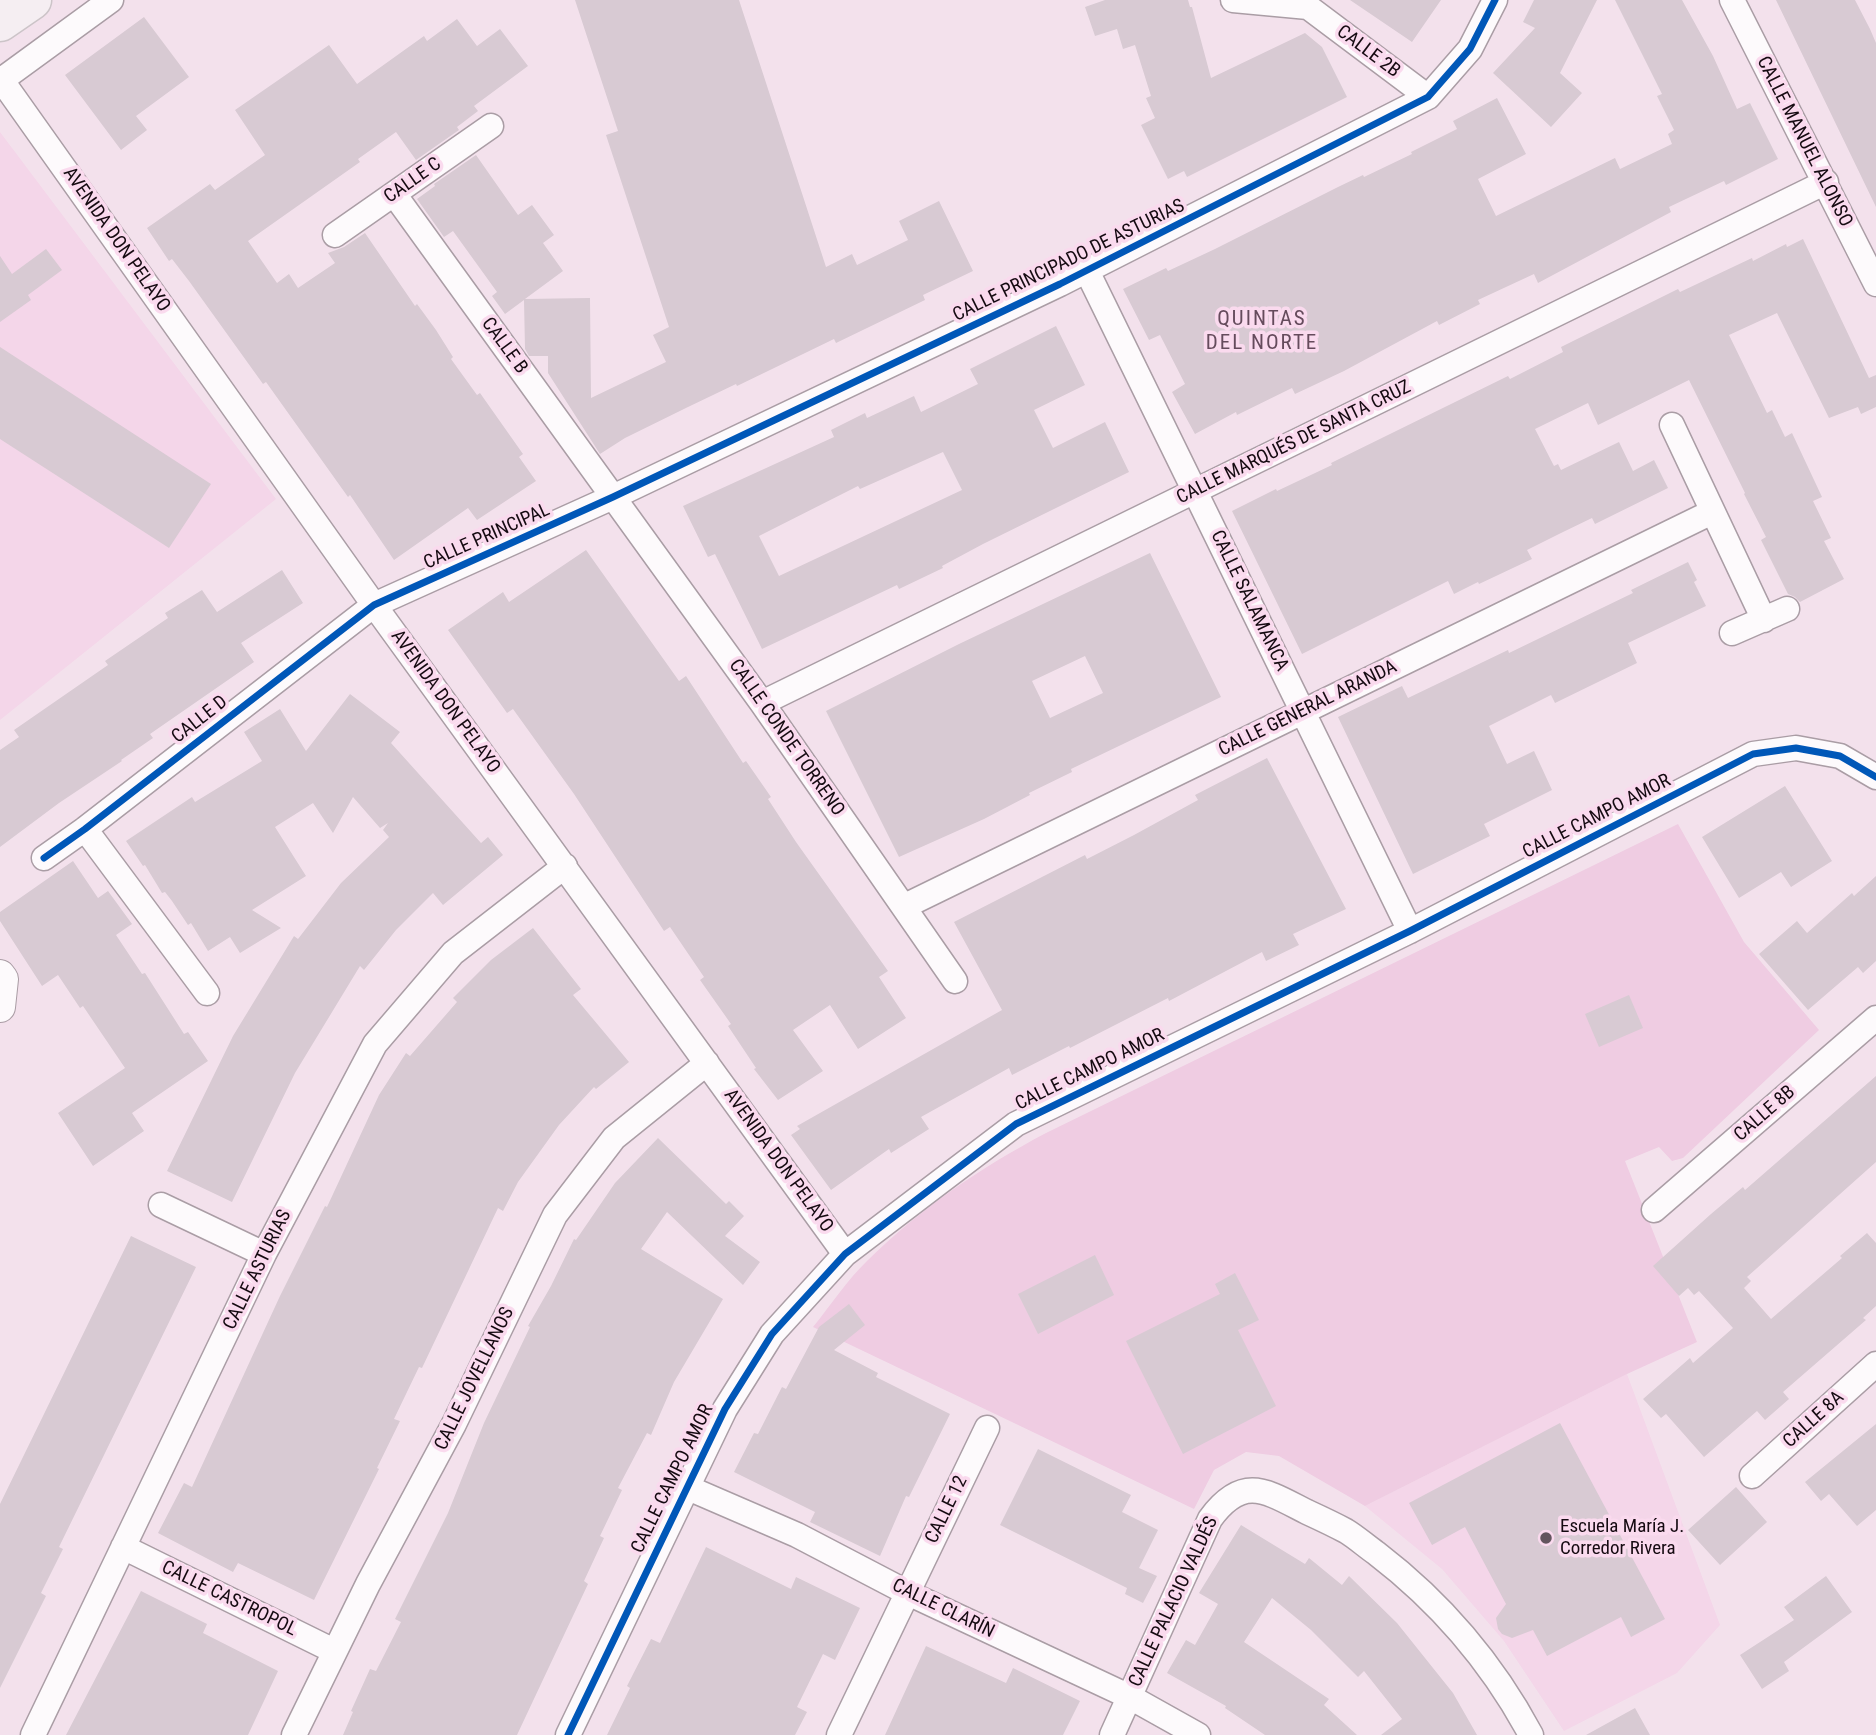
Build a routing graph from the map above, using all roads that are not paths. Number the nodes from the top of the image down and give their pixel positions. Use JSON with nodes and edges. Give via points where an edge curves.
{"nodes":[{"id":1,"x":32,"y":0,"type":"edge"},
{"id":2,"x":111,"y":0,"type":"edge"},
{"id":3,"x":1233,"y":0,"type":"edge"},
{"id":4,"x":1495,"y":0,"type":"edge"},
{"id":5,"x":1732,"y":0,"type":"edge"},
{"id":6,"x":1305,"y":3,"type":"edge"},
{"id":7,"x":0,"y":22,"type":"edge"},
{"id":8,"x":1,"y":80,"type":"edge"},
{"id":9,"x":1428,"y":97,"type":"junction"},
{"id":10,"x":491,"y":126,"type":"dead end"},
{"id":11,"x":1826,"y":182,"type":"junction"},
{"id":12,"x":394,"y":194,"type":"junction"},
{"id":13,"x":335,"y":235,"type":"dead end"},
{"id":14,"x":1087,"y":271,"type":"junction"},
{"id":15,"x":1876,"y":284,"type":"edge"},
{"id":16,"x":1672,"y":425,"type":"dead end"},
{"id":17,"x":1195,"y":491,"type":"junction"},
{"id":18,"x":613,"y":497,"type":"junction"},
{"id":19,"x":1712,"y":512,"type":"junction"},
{"id":20,"x":374,"y":605,"type":"junction"},
{"id":21,"x":1787,"y":609,"type":"dead end"},
{"id":22,"x":1764,"y":620,"type":"junction"},
{"id":23,"x":1732,"y":633,"type":"dead end"},
{"id":24,"x":762,"y":703,"type":"junction"},
{"id":25,"x":1303,"y":712,"type":"junction"},
{"id":26,"x":1876,"y":777,"type":"edge"},
{"id":27,"x":85,"y":829,"type":"junction"},
{"id":28,"x":44,"y":858,"type":"dead end"},
{"id":29,"x":565,"y":866,"type":"junction"},
{"id":30,"x":905,"y":906,"type":"junction"},
{"id":31,"x":1410,"y":931,"type":"junction"},
{"id":32,"x":0,"y":975,"type":"edge"},
{"id":33,"x":955,"y":981,"type":"dead end"},
{"id":34,"x":207,"y":993,"type":"dead end"},
{"id":35,"x":0,"y":1007,"type":"edge"},
{"id":36,"x":1876,"y":1018,"type":"edge"},
{"id":37,"x":707,"y":1063,"type":"junction"},
{"id":38,"x":161,"y":1205,"type":"dead end"},
{"id":39,"x":1654,"y":1210,"type":"dead end"},
{"id":40,"x":264,"y":1254,"type":"junction"},
{"id":41,"x":845,"y":1254,"type":"junction"},
{"id":42,"x":1876,"y":1364,"type":"edge"},
{"id":43,"x":987,"y":1428,"type":"dead end"},
{"id":44,"x":1752,"y":1476,"type":"dead end"},
{"id":45,"x":686,"y":1487,"type":"junction"},
{"id":46,"x":123,"y":1547,"type":"junction"},
{"id":47,"x":908,"y":1592,"type":"junction"},
{"id":48,"x":334,"y":1651,"type":"junction"},
{"id":49,"x":1130,"y":1697,"type":"junction"},
{"id":50,"x":33,"y":1735,"type":"edge"},
{"id":51,"x":294,"y":1735,"type":"edge"},
{"id":52,"x":568,"y":1735,"type":"edge"},
{"id":53,"x":839,"y":1735,"type":"edge"},
{"id":54,"x":1112,"y":1735,"type":"edge"},
{"id":55,"x":1198,"y":1735,"type":"edge"},
{"id":56,"x":1531,"y":1735,"type":"edge"}],
"edges":[{"from":1,"to":7,"type":"main road"},
{"from":2,"to":8,"type":"street"},
{"from":3,"to":6,"type":"street","name":"CALLE 2B"},
{"from":4,"to":9,"type":"street","name":"CALLE PRINCIPADO DE ASTURIAS","via":[[1470,49]]},
{"from":5,"to":11,"type":"street","name":"CALLE MANUEL ALONSO"},
{"from":6,"to":9,"type":"street","name":"CALLE 2B"},
{"from":8,"to":20,"type":"street","name":"AVENIDA DON PELAYO"},
{"from":9,"to":14,"type":"street","name":"CALLE PRINCIPADO DE ASTURIAS"},
{"from":10,"to":12,"type":"street","name":"CALLE C"},
{"from":11,"to":15,"type":"street","name":"CALLE MANUEL ALONSO"},
{"from":11,"to":17,"type":"street","name":"CALLE MARQUÉS DE SANTA CRUZ"},
{"from":12,"to":13,"type":"street","name":"CALLE C"},
{"from":12,"to":18,"type":"street","name":"CALLE B"},
{"from":14,"to":17,"type":"street","name":"CALLE SALAMANCA"},
{"from":14,"to":18,"type":"street","name":"CALLE PRINCIPADO DE ASTURIAS"},
{"from":16,"to":19,"type":"street"},
{"from":17,"to":24,"type":"street","name":"CALLE MARQUÉS DE SANTA CRUZ"},
{"from":17,"to":25,"type":"street","name":"CALLE SALAMANCA"},
{"from":18,"to":20,"type":"street","name":"CALLE PRINCIPAL"},
{"from":18,"to":24,"type":"street","name":"CALLE CONDE TORRENO"},
{"from":19,"to":22,"type":"street"},
{"from":19,"to":25,"type":"street","name":"CALLE GENERAL ARANDA"},
{"from":20,"to":27,"type":"street","name":"CALLE D"},
{"from":20,"to":29,"type":"street","name":"AVENIDA DON PELAYO"},
{"from":21,"to":22,"type":"street"},
{"from":22,"to":23,"type":"street"},
{"from":24,"to":30,"type":"street","name":"CALLE CONDE TORRENO"},
{"from":25,"to":30,"type":"street","name":"CALLE GENERAL ARANDA"},
{"from":25,"to":31,"type":"street","name":"CALLE SALAMANCA"},
{"from":26,"to":31,"type":"street","name":"CALLE CAMPO AMOR","via":[[1840,757],[1796,748],[1753,754]]},
{"from":27,"to":28,"type":"street","name":"CALLE D"},
{"from":27,"to":34,"type":"street"},
{"from":29,"to":37,"type":"street","name":"AVENIDA DON PELAYO"},
{"from":29,"to":40,"type":"street","name":"CALLE ASTURIAS","via":[[453,953],[374,1044]]},
{"from":30,"to":33,"type":"street","name":"CALLE CONDE TORRENO"},
{"from":31,"to":41,"type":"street","name":"CALLE CAMPO AMOR","via":[[1016,1124]]},
{"from":32,"to":35,"type":"street"},
{"from":36,"to":39,"type":"street","name":"CALLE 8B"},
{"from":37,"to":41,"type":"street","name":"AVENIDA DON PELAYO"},
{"from":37,"to":48,"type":"street","name":"CALLE JOVELLANOS","via":[[614,1138],[555,1215],[454,1424]]},
{"from":38,"to":40,"type":"street"},
{"from":40,"to":46,"type":"street","name":"CALLE ASTURIAS"},
{"from":41,"to":45,"type":"street","name":"CALLE CAMPO AMOR","via":[[772,1334],[725,1409]]},
{"from":42,"to":44,"type":"street","name":"CALLE 8A"},
{"from":43,"to":47,"type":"street","name":"CALLE 12"},
{"from":45,"to":47,"type":"street","name":"CALLE CLARÍN","via":[[797,1535]]},
{"from":45,"to":52,"type":"street","name":"CALLE CAMPO AMOR"},
{"from":46,"to":48,"type":"street","name":"CALLE CASTROPOL"},
{"from":46,"to":50,"type":"street","name":"CALLE ASTURIAS"},
{"from":47,"to":49,"type":"street","name":"CALLE CLARÍN"},
{"from":47,"to":53,"type":"street","name":"CALLE 12"},
{"from":48,"to":51,"type":"street","name":"CALLE JOVELLANOS"},
{"from":49,"to":54,"type":"street","name":"CALLE PALACIO VALDÉS"},
{"from":49,"to":55,"type":"street","name":"CALLE CLARÍN"},
{"from":49,"to":56,"type":"street","name":"CALLE PALACIO VALDÉS","via":[[1210,1519],[1233,1496],[1264,1490],[1347,1531],[1409,1578],[1460,1629],[1515,1704]]}]}
